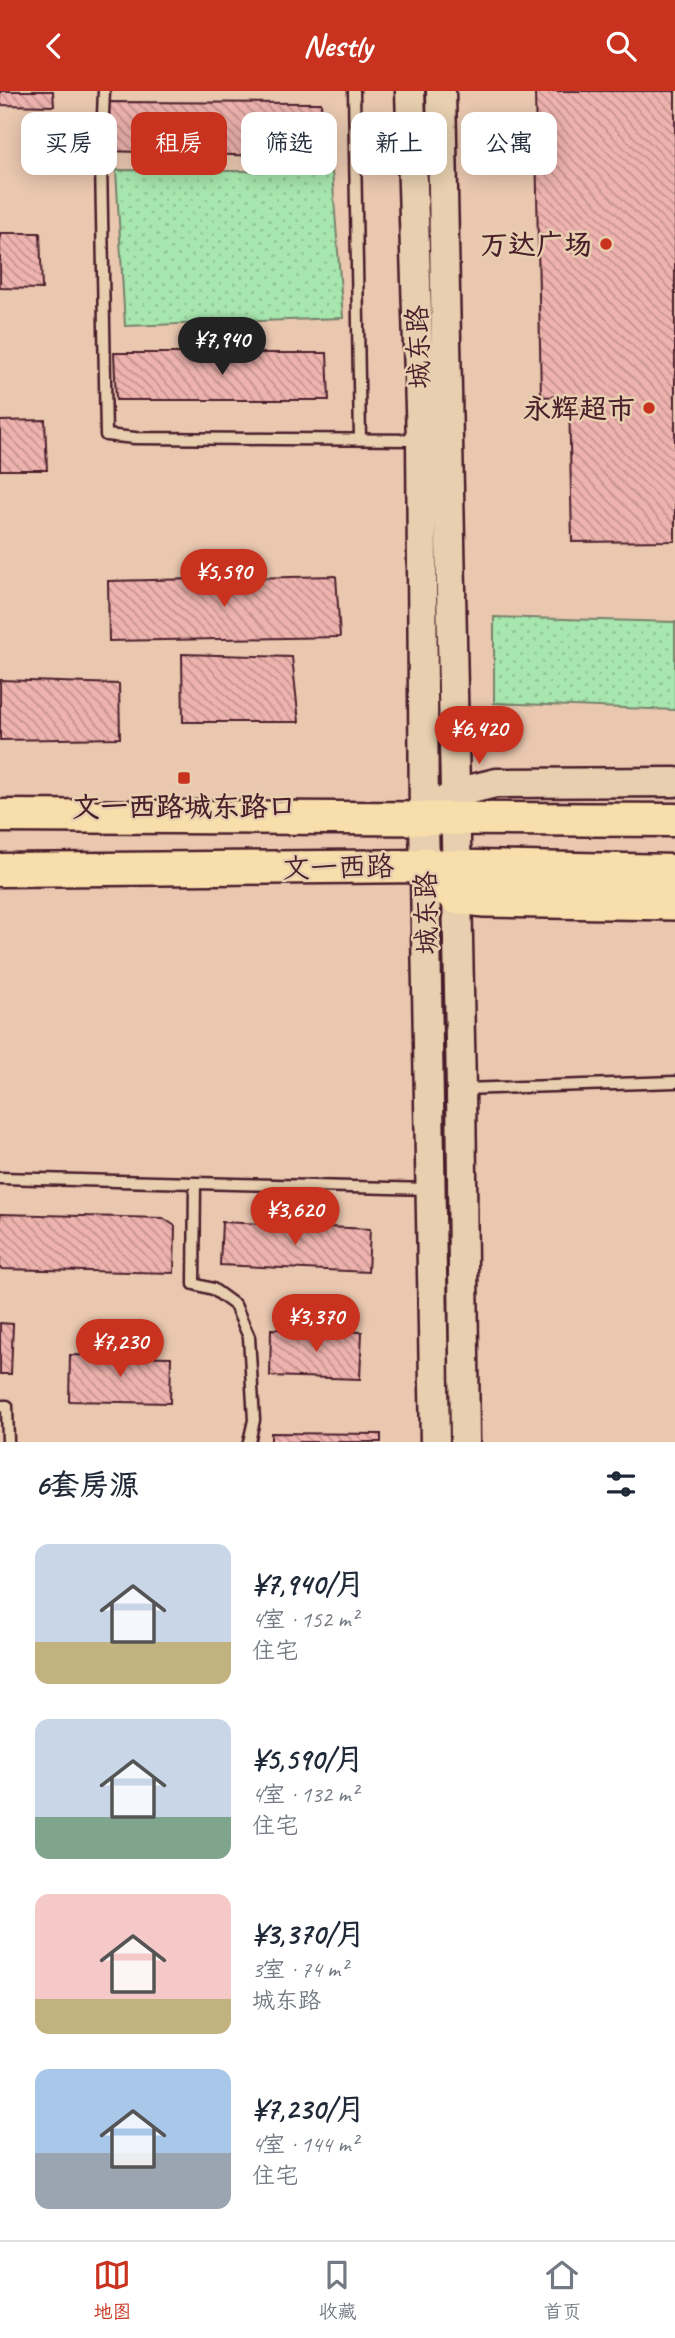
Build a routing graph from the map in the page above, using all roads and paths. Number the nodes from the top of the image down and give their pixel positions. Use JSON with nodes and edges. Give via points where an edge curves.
{"nodes":[{"id":1,"x":104,"y":91,"type":"edge"},
{"id":2,"x":354,"y":91,"type":"edge"},
{"id":3,"x":410,"y":91,"type":"edge"},
{"id":4,"x":442,"y":91,"type":"edge"},
{"id":5,"x":360,"y":439,"type":"junction"},
{"id":6,"x":421,"y":440,"type":"junction"},
{"id":7,"x":675,"y":782,"type":"edge"},
{"id":8,"x":444,"y":810,"type":"junction"},
{"id":9,"x":0,"y":816,"type":"edge"},
{"id":10,"x":675,"y":820,"type":"edge"},
{"id":11,"x":0,"y":870,"type":"edge"},
{"id":12,"x":675,"y":871,"type":"edge"},
{"id":13,"x":446,"y":876,"type":"junction"},
{"id":14,"x":675,"y":901,"type":"edge"},
{"id":15,"x":675,"y":1082,"type":"edge"},
{"id":16,"x":461,"y":1089,"type":"junction"},
{"id":17,"x":0,"y":1178,"type":"edge"},
{"id":18,"x":195,"y":1183,"type":"junction"},
{"id":19,"x":430,"y":1189,"type":"junction"},
{"id":20,"x":0,"y":1406,"type":"edge"},
{"id":21,"x":8,"y":1442,"type":"edge"},
{"id":22,"x":249,"y":1442,"type":"edge"},
{"id":23,"x":435,"y":1442,"type":"edge"},
{"id":24,"x":465,"y":1442,"type":"edge"}],
"edges":[{"from":1,"to":5,"type":"lane","via":[[106,435]]},
{"from":2,"to":5,"type":"lane"},
{"from":3,"to":6,"type":"street","name":"城东路"},
{"from":4,"to":8,"type":"street","name":"城东路"},
{"from":5,"to":6,"type":"lane"},
{"from":6,"to":8,"type":"street","name":"城东路"},
{"from":7,"to":8,"type":"street","name":"文一西路","via":[[496,783]]},
{"from":8,"to":9,"type":"main road","name":"文一西路"},
{"from":8,"to":10,"type":"main road","name":"文一西路"},
{"from":8,"to":13,"type":"street","name":"城东路"},
{"from":11,"to":13,"type":"main road","name":"文一西路"},
{"from":12,"to":13,"type":"main road","name":"文一西路"},
{"from":13,"to":14,"type":"highway","via":[[485,898]]},
{"from":13,"to":16,"type":"street","name":"城东路"},
{"from":13,"to":19,"type":"street","name":"城东路"},
{"from":15,"to":16,"type":"lane"},
{"from":16,"to":24,"type":"street","name":"城东路"},
{"from":17,"to":18,"type":"lane"},
{"from":18,"to":19,"type":"lane"},
{"from":18,"to":22,"type":"lane","via":[[194,1285],[212,1289],[235,1305],[250,1337],[254,1420]]},
{"from":19,"to":23,"type":"street","name":"城东路"},
{"from":20,"to":21,"type":"lane","via":[[7,1406]]}]}
